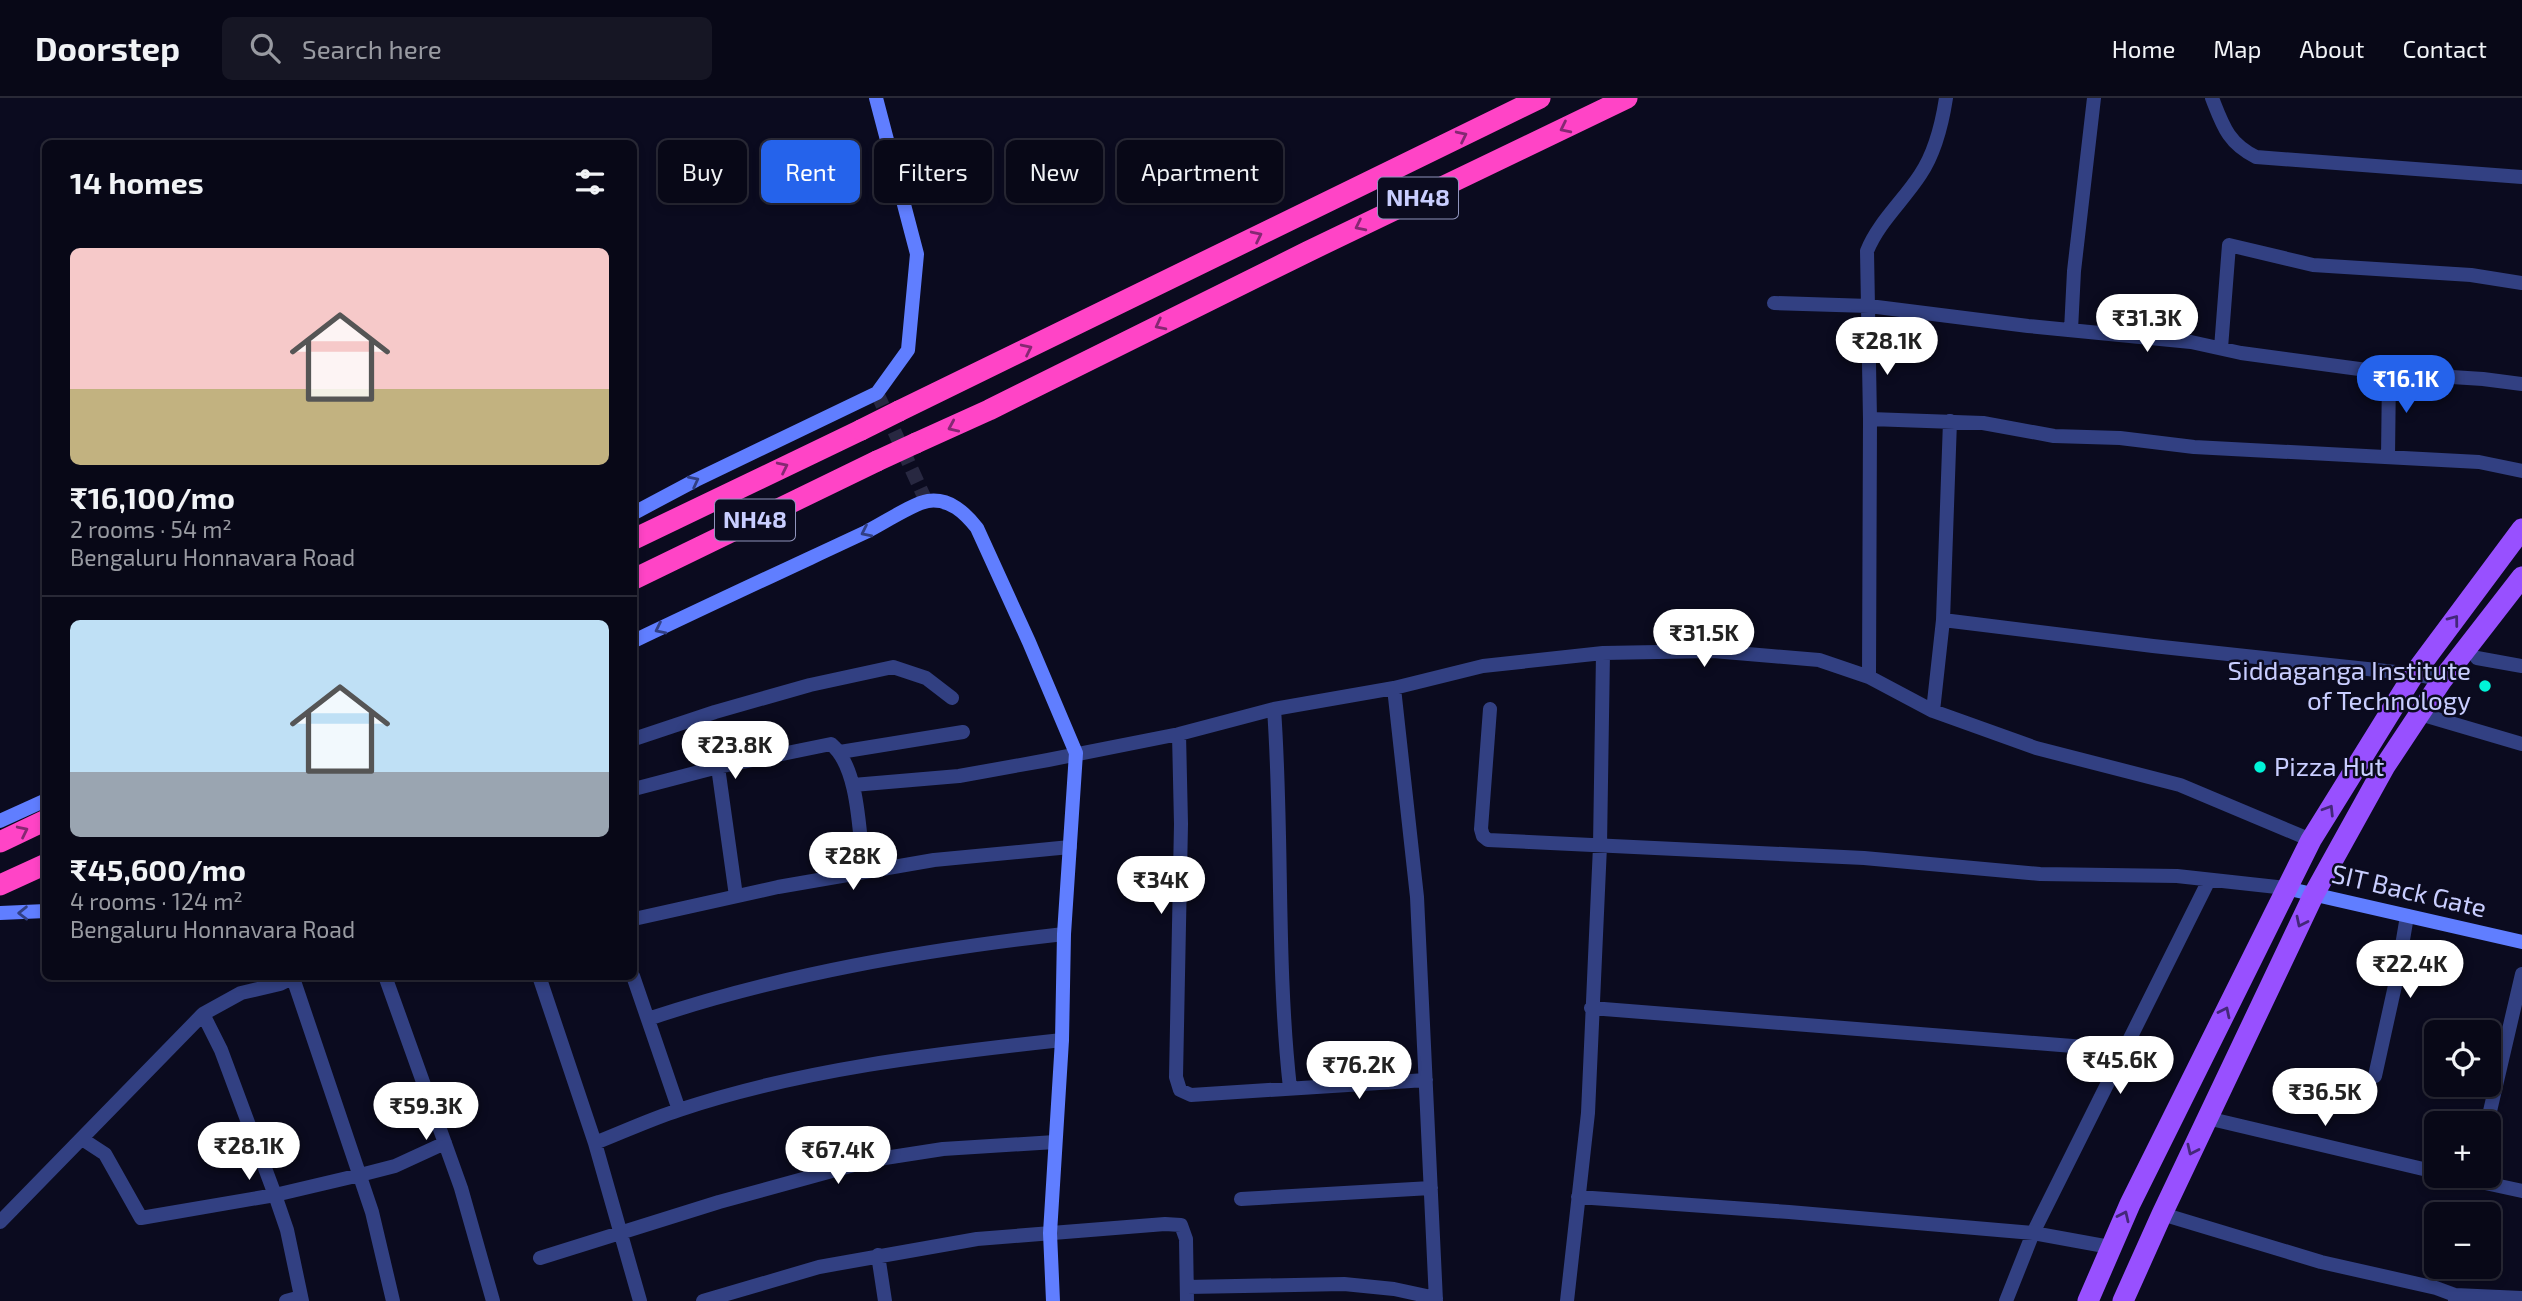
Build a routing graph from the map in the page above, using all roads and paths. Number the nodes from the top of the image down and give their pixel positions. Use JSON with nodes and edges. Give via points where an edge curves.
{"nodes":[{"id":1,"x":876,"y":98,"type":"edge"},
{"id":2,"x":1540,"y":98,"type":"edge"},
{"id":3,"x":1627,"y":98,"type":"edge"},
{"id":4,"x":1946,"y":98,"type":"edge"},
{"id":5,"x":2094,"y":98,"type":"edge"},
{"id":6,"x":2212,"y":98,"type":"edge"},
{"id":7,"x":2522,"y":177,"type":"edge"},
{"id":8,"x":2522,"y":283,"type":"edge"},
{"id":9,"x":1774,"y":303,"type":"dead end"},
{"id":10,"x":1869,"y":306,"type":"junction"},
{"id":11,"x":2071,"y":330,"type":"junction"},
{"id":12,"x":2221,"y":348,"type":"junction"},
{"id":13,"x":2389,"y":373,"type":"junction"},
{"id":14,"x":2522,"y":384,"type":"edge"},
{"id":15,"x":1870,"y":419,"type":"junction"},
{"id":16,"x":1950,"y":421,"type":"junction"},
{"id":17,"x":2388,"y":457,"type":"junction"},
{"id":18,"x":2522,"y":471,"type":"edge"},
{"id":19,"x":637,"y":511,"type":"edge"},
{"id":20,"x":2522,"y":529,"type":"edge"},
{"id":21,"x":637,"y":538,"type":"edge"},
{"id":22,"x":2522,"y":577,"type":"edge"},
{"id":23,"x":637,"y":578,"type":"edge"},
{"id":24,"x":1943,"y":620,"type":"junction"},
{"id":25,"x":637,"y":640,"type":"edge"},
{"id":26,"x":1603,"y":653,"type":"junction"},
{"id":27,"x":2477,"y":658,"type":"dead end"},
{"id":28,"x":2522,"y":666,"type":"edge"},
{"id":29,"x":2414,"y":674,"type":"junction"},
{"id":30,"x":1869,"y":677,"type":"junction"},
{"id":31,"x":2442,"y":680,"type":"junction"},
{"id":32,"x":1394,"y":688,"type":"junction"},
{"id":33,"x":953,"y":698,"type":"dead end"},
{"id":34,"x":1274,"y":709,"type":"junction"},
{"id":35,"x":1490,"y":709,"type":"dead end"},
{"id":36,"x":1933,"y":711,"type":"junction"},
{"id":37,"x":2420,"y":714,"type":"junction"},
{"id":38,"x":964,"y":732,"type":"dead end"},
{"id":39,"x":1179,"y":734,"type":"junction"},
{"id":40,"x":637,"y":738,"type":"edge"},
{"id":41,"x":2522,"y":744,"type":"edge"},
{"id":42,"x":840,"y":752,"type":"junction"},
{"id":43,"x":1076,"y":753,"type":"junction"},
{"id":44,"x":718,"y":767,"type":"junction"},
{"id":45,"x":853,"y":785,"type":"junction"},
{"id":46,"x":637,"y":788,"type":"edge"},
{"id":47,"x":42,"y":802,"type":"edge"},
{"id":48,"x":0,"y":821,"type":"edge"},
{"id":49,"x":42,"y":822,"type":"edge"},
{"id":50,"x":2311,"y":840,"type":"junction"},
{"id":51,"x":0,"y":842,"type":"edge"},
{"id":52,"x":1070,"y":846,"type":"junction"},
{"id":53,"x":1600,"y":846,"type":"junction"},
{"id":54,"x":42,"y":866,"type":"edge"},
{"id":55,"x":864,"y":872,"type":"junction"},
{"id":56,"x":2209,"y":880,"type":"junction"},
{"id":57,"x":0,"y":885,"type":"edge"},
{"id":58,"x":2286,"y":888,"type":"junction"},
{"id":59,"x":2314,"y":894,"type":"junction"},
{"id":60,"x":736,"y":895,"type":"junction"},
{"id":61,"x":42,"y":911,"type":"edge"},
{"id":62,"x":0,"y":913,"type":"edge"},
{"id":63,"x":2407,"y":916,"type":"junction"},
{"id":64,"x":637,"y":918,"type":"edge"},
{"id":65,"x":1064,"y":934,"type":"junction"},
{"id":66,"x":2522,"y":942,"type":"edge"},
{"id":67,"x":2522,"y":974,"type":"edge"},
{"id":68,"x":288,"y":980,"type":"edge"},
{"id":69,"x":295,"y":980,"type":"edge"},
{"id":70,"x":386,"y":980,"type":"edge"},
{"id":71,"x":540,"y":980,"type":"edge"},
{"id":72,"x":634,"y":980,"type":"edge"},
{"id":73,"x":1591,"y":1007,"type":"junction"},
{"id":74,"x":203,"y":1014,"type":"junction"},
{"id":75,"x":648,"y":1019,"type":"junction"},
{"id":76,"x":1062,"y":1040,"type":"junction"},
{"id":77,"x":2123,"y":1050,"type":"junction"},
{"id":78,"x":2375,"y":1076,"type":"dead end"},
{"id":79,"x":1426,"y":1080,"type":"junction"},
{"id":80,"x":1290,"y":1087,"type":"junction"},
{"id":81,"x":679,"y":1110,"type":"junction"},
{"id":82,"x":2490,"y":1111,"type":"edge"},
{"id":83,"x":2207,"y":1118,"type":"junction"},
{"id":84,"x":82,"y":1139,"type":"junction"},
{"id":85,"x":1055,"y":1142,"type":"junction"},
{"id":86,"x":445,"y":1143,"type":"junction"},
{"id":87,"x":595,"y":1143,"type":"junction"},
{"id":88,"x":2424,"y":1169,"type":"edge"},
{"id":89,"x":360,"y":1175,"type":"junction"},
{"id":90,"x":2501,"y":1186,"type":"edge"},
{"id":91,"x":1431,"y":1188,"type":"junction"},
{"id":92,"x":2522,"y":1191,"type":"edge"},
{"id":93,"x":275,"y":1195,"type":"junction"},
{"id":94,"x":1578,"y":1197,"type":"junction"},
{"id":95,"x":1241,"y":1199,"type":"dead end"},
{"id":96,"x":2162,"y":1214,"type":"junction"},
{"id":97,"x":0,"y":1222,"type":"edge"},
{"id":98,"x":621,"y":1232,"type":"junction"},
{"id":99,"x":1050,"y":1233,"type":"junction"},
{"id":100,"x":2033,"y":1233,"type":"junction"},
{"id":101,"x":2110,"y":1247,"type":"junction"},
{"id":102,"x":878,"y":1255,"type":"junction"},
{"id":103,"x":540,"y":1258,"type":"dead end"},
{"id":104,"x":1187,"y":1294,"type":"edge"},
{"id":105,"x":2455,"y":1298,"type":"edge"},
{"id":106,"x":2522,"y":1298,"type":"edge"},
{"id":107,"x":1436,"y":1299,"type":"edge"},
{"id":108,"x":296,"y":1300,"type":"edge"},
{"id":109,"x":393,"y":1301,"type":"edge"},
{"id":110,"x":493,"y":1301,"type":"edge"},
{"id":111,"x":640,"y":1301,"type":"edge"},
{"id":112,"x":703,"y":1301,"type":"edge"},
{"id":113,"x":886,"y":1301,"type":"edge"},
{"id":114,"x":1053,"y":1301,"type":"edge"},
{"id":115,"x":1567,"y":1301,"type":"edge"},
{"id":116,"x":2006,"y":1301,"type":"edge"},
{"id":117,"x":2088,"y":1301,"type":"edge"},
{"id":118,"x":2123,"y":1301,"type":"edge"}],
"edges":[{"from":19,"to":1,"type":"street","one_way":true,"via":[[877,393],[908,350],[917,254]]},
{"from":21,"to":2,"type":"highway","number":"NH48","one_way":true,"bridge":true},
{"from":3,"to":23,"type":"highway","number":"NH48","one_way":true,"bridge":true},
{"from":4,"to":10,"type":"street","via":[[1942,127],[1922,173],[1867,251]]},
{"from":5,"to":11,"type":"street"},
{"from":6,"to":7,"type":"street","via":[[2224,130],[2240,149],[2256,157]]},
{"from":8,"to":12,"type":"street","via":[[2471,275],[2314,265],[2230,245]]},
{"from":9,"to":10,"type":"street"},
{"from":10,"to":11,"type":"street"},
{"from":10,"to":15,"type":"street"},
{"from":11,"to":12,"type":"street"},
{"from":12,"to":13,"type":"street"},
{"from":13,"to":14,"type":"street"},
{"from":13,"to":17,"type":"street"},
{"from":15,"to":16,"type":"street"},
{"from":15,"to":30,"type":"street"},
{"from":16,"to":17,"type":"street","via":[[2065,437]]},
{"from":16,"to":24,"type":"street"},
{"from":17,"to":18,"type":"street","via":[[2479,462]]},
{"from":29,"to":20,"type":"main road","one_way":true},
{"from":22,"to":31,"type":"main road"},
{"from":24,"to":29,"type":"street"},
{"from":24,"to":36,"type":"street"},
{"from":43,"to":25,"type":"street","one_way":true,"via":[[977,528],[955,506],[939,501],[926,501]]},
{"from":26,"to":30,"type":"street","via":[[1713,651],[1819,660]]},
{"from":26,"to":32,"type":"street","via":[[1483,666]]},
{"from":26,"to":53,"type":"street"},
{"from":27,"to":28,"type":"street"},
{"from":29,"to":31,"type":"street"},
{"from":50,"to":29,"type":"main road","one_way":true},
{"from":30,"to":36,"type":"street"},
{"from":31,"to":37,"type":"main road"},
{"from":32,"to":34,"type":"street"},
{"from":32,"to":79,"type":"street","via":[[1417,897]]},
{"from":33,"to":40,"type":"street","via":[[926,678],[893,667],[810,685]]},
{"from":34,"to":39,"type":"street"},
{"from":34,"to":80,"type":"street"},
{"from":35,"to":53,"type":"street","via":[[1483,836],[1488,840]]},
{"from":36,"to":50,"type":"street","via":[[2036,748],[2180,785]]},
{"from":37,"to":41,"type":"street"},
{"from":37,"to":59,"type":"main road","via":[[2385,766]]},
{"from":38,"to":42,"type":"street"},
{"from":39,"to":43,"type":"street"},
{"from":39,"to":80,"type":"street","via":[[1176,1077],[1180,1090],[1191,1095]]},
{"from":42,"to":44,"type":"street","via":[[831,744]]},
{"from":42,"to":45,"type":"street"},
{"from":43,"to":45,"type":"street","via":[[959,776]]},
{"from":43,"to":52,"type":"street"},
{"from":44,"to":46,"type":"street"},
{"from":44,"to":60,"type":"street"},
{"from":45,"to":55,"type":"street"},
{"from":47,"to":48,"type":"street"},
{"from":51,"to":49,"type":"highway","one_way":true},
{"from":50,"to":58,"type":"main road"},
{"from":52,"to":55,"type":"street"},
{"from":52,"to":65,"type":"street"},
{"from":53,"to":56,"type":"street"},
{"from":53,"to":73,"type":"street"},
{"from":54,"to":57,"type":"highway"},
{"from":55,"to":60,"type":"street"},
{"from":56,"to":58,"type":"street"},
{"from":56,"to":77,"type":"street"},
{"from":58,"to":59,"type":"street","name":"SIT Back Gate"},
{"from":101,"to":58,"type":"main road","one_way":true},
{"from":59,"to":63,"type":"street","name":"SIT Back Gate"},
{"from":59,"to":83,"type":"main road","one_way":true},
{"from":60,"to":64,"type":"street"},
{"from":61,"to":62,"type":"street","one_way":true},
{"from":63,"to":66,"type":"street","name":"SIT Back Gate"},
{"from":63,"to":78,"type":"street"},
{"from":65,"to":75,"type":"street","via":[[904,955],[705,1000]]},
{"from":65,"to":76,"type":"street"},
{"from":67,"to":82,"type":"street"},
{"from":68,"to":74,"type":"street","via":[[241,993]]},
{"from":69,"to":89,"type":"street"},
{"from":70,"to":86,"type":"street"},
{"from":71,"to":87,"type":"street"},
{"from":72,"to":75,"type":"street"},
{"from":73,"to":77,"type":"street"},
{"from":73,"to":94,"type":"street","via":[[1588,1113]]},
{"from":74,"to":84,"type":"street"},
{"from":74,"to":93,"type":"street"},
{"from":75,"to":81,"type":"street"},
{"from":76,"to":81,"type":"street","via":[[845,1068]]},
{"from":76,"to":85,"type":"street"},
{"from":77,"to":100,"type":"street"},
{"from":79,"to":80,"type":"street"},
{"from":79,"to":91,"type":"street"},
{"from":81,"to":87,"type":"street"},
{"from":83,"to":88,"type":"street"},
{"from":83,"to":96,"type":"main road","one_way":true},
{"from":84,"to":93,"type":"street","via":[[105,1154],[141,1218]]},
{"from":84,"to":97,"type":"street"},
{"from":85,"to":98,"type":"street","via":[[943,1149],[872,1160]]},
{"from":85,"to":99,"type":"street"},
{"from":86,"to":89,"type":"street","via":[[395,1166]]},
{"from":86,"to":110,"type":"street"},
{"from":87,"to":98,"type":"street"},
{"from":89,"to":93,"type":"street"},
{"from":89,"to":109,"type":"street"},
{"from":90,"to":92,"type":"street"},
{"from":91,"to":95,"type":"street"},
{"from":91,"to":107,"type":"street"},
{"from":93,"to":108,"type":"street","via":[[286,1230]]},
{"from":94,"to":100,"type":"street"},
{"from":94,"to":115,"type":"street"},
{"from":96,"to":105,"type":"street"},
{"from":96,"to":118,"type":"main road"},
{"from":98,"to":103,"type":"street"},
{"from":98,"to":111,"type":"street"},
{"from":99,"to":102,"type":"street"},
{"from":99,"to":104,"type":"street","via":[[1181,1225],[1186,1239]]},
{"from":99,"to":114,"type":"street"},
{"from":100,"to":101,"type":"street"},
{"from":100,"to":116,"type":"street"},
{"from":101,"to":117,"type":"main road"},
{"from":102,"to":112,"type":"street"},
{"from":102,"to":113,"type":"street"},
{"from":104,"to":107,"type":"street","via":[[1344,1284]]},
{"from":105,"to":106,"type":"street"}]}
